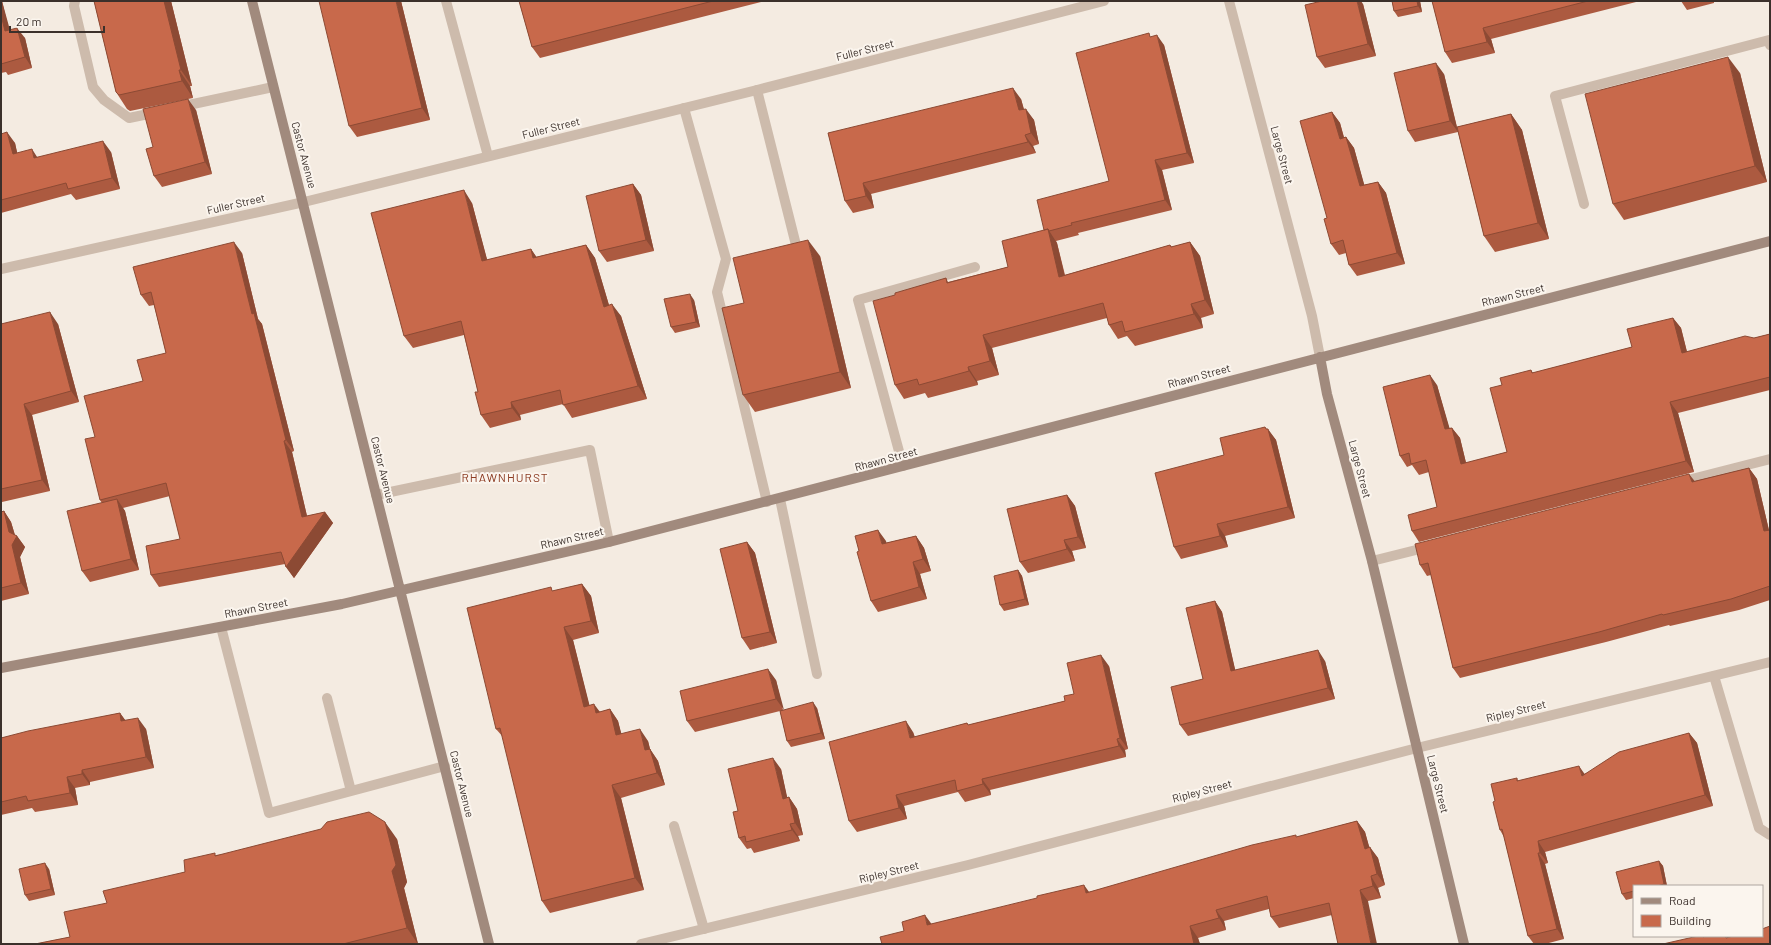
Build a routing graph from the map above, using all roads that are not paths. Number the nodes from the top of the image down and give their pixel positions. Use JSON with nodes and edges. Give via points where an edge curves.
{"nodes":[{"id":1,"x":75,"y":1,"type":"edge"},
{"id":2,"x":252,"y":1,"type":"edge"},
{"id":3,"x":446,"y":1,"type":"edge"},
{"id":4,"x":1104,"y":1,"type":"edge"},
{"id":5,"x":1229,"y":1,"type":"edge"},
{"id":6,"x":1770,"y":44,"type":"edge"},
{"id":7,"x":273,"y":87,"type":"junction"},
{"id":8,"x":757,"y":90,"type":"junction"},
{"id":9,"x":684,"y":108,"type":"junction"},
{"id":10,"x":488,"y":156,"type":"junction"},
{"id":11,"x":304,"y":202,"type":"junction"},
{"id":12,"x":1584,"y":204,"type":"dead end"},
{"id":13,"x":1770,"y":241,"type":"edge"},
{"id":14,"x":796,"y":245,"type":"edge"},
{"id":15,"x":975,"y":267,"type":"dead end"},
{"id":16,"x":1,"y":269,"type":"edge"},
{"id":17,"x":1320,"y":357,"type":"junction"},
{"id":18,"x":1770,"y":459,"type":"edge"},
{"id":19,"x":903,"y":466,"type":"junction"},
{"id":20,"x":1670,"y":485,"type":"edge"},
{"id":21,"x":376,"y":495,"type":"junction"},
{"id":22,"x":780,"y":499,"type":"junction"},
{"id":23,"x":767,"y":502,"type":"junction"},
{"id":24,"x":609,"y":542,"type":"junction"},
{"id":25,"x":1441,"y":544,"type":"edge"},
{"id":26,"x":1372,"y":561,"type":"junction"},
{"id":27,"x":401,"y":591,"type":"junction"},
{"id":28,"x":221,"y":627,"type":"junction"},
{"id":29,"x":1770,"y":662,"type":"edge"},
{"id":30,"x":1,"y":668,"type":"edge"},
{"id":31,"x":817,"y":674,"type":"dead end"},
{"id":32,"x":1714,"y":676,"type":"junction"},
{"id":33,"x":327,"y":698,"type":"dead end"},
{"id":34,"x":1417,"y":748,"type":"junction"},
{"id":35,"x":445,"y":766,"type":"junction"},
{"id":36,"x":351,"y":791,"type":"junction"},
{"id":37,"x":674,"y":826,"type":"dead end"},
{"id":38,"x":1770,"y":835,"type":"edge"},
{"id":39,"x":704,"y":929,"type":"junction"},
{"id":40,"x":489,"y":944,"type":"edge"},
{"id":41,"x":641,"y":944,"type":"edge"},
{"id":42,"x":1464,"y":944,"type":"edge"}],
"edges":[{"from":1,"to":7,"type":"street","via":[[74,6],[93,87],[104,100],[129,118]]},
{"from":2,"to":7,"type":"main road","name":"Castor Avenue"},
{"from":3,"to":10,"type":"street"},
{"from":4,"to":8,"type":"street","name":"Fuller Street"},
{"from":5,"to":17,"type":"street","name":"Large Street","via":[[1312,316]]},
{"from":6,"to":12,"type":"street","via":[[1769,40],[1555,96]]},
{"from":7,"to":11,"type":"main road","name":"Castor Avenue"},
{"from":8,"to":9,"type":"street","name":"Fuller Street"},
{"from":8,"to":14,"type":"street"},
{"from":9,"to":10,"type":"street","name":"Fuller Street"},
{"from":9,"to":23,"type":"street","via":[[726,259],[717,292]]},
{"from":10,"to":11,"type":"street","name":"Fuller Street"},
{"from":11,"to":16,"type":"street","name":"Fuller Street"},
{"from":11,"to":21,"type":"main road","name":"Castor Avenue"},
{"from":13,"to":17,"type":"main road","name":"Rhawn Street"},
{"from":15,"to":19,"type":"street","via":[[858,300]]},
{"from":17,"to":19,"type":"main road","name":"Rhawn Street"},
{"from":17,"to":26,"type":"main road","name":"Large Street","via":[[1327,394]]},
{"from":18,"to":20,"type":"street"},
{"from":19,"to":22,"type":"main road","name":"Rhawn Street"},
{"from":21,"to":24,"type":"street","via":[[590,450]]},
{"from":21,"to":27,"type":"main road","name":"Castor Avenue"},
{"from":22,"to":23,"type":"main road","name":"Rhawn Street"},
{"from":22,"to":31,"type":"street"},
{"from":23,"to":24,"type":"main road","name":"Rhawn Street"},
{"from":24,"to":27,"type":"main road","name":"Rhawn Street"},
{"from":25,"to":26,"type":"street"},
{"from":26,"to":34,"type":"main road","name":"Large Street"},
{"from":27,"to":28,"type":"main road","name":"Rhawn Street"},
{"from":27,"to":35,"type":"main road","name":"Castor Avenue"},
{"from":28,"to":30,"type":"main road","name":"Rhawn Street"},
{"from":28,"to":36,"type":"street","via":[[269,813]]},
{"from":29,"to":32,"type":"street","name":"Ripley Street"},
{"from":32,"to":34,"type":"street","name":"Ripley Street"},
{"from":32,"to":38,"type":"street","via":[[1759,828]]},
{"from":33,"to":36,"type":"street"},
{"from":34,"to":39,"type":"street","name":"Ripley Street","via":[[968,865]]},
{"from":34,"to":42,"type":"main road","name":"Large Street"},
{"from":35,"to":36,"type":"street"},
{"from":35,"to":40,"type":"main road","name":"Castor Avenue"},
{"from":37,"to":39,"type":"street"},
{"from":39,"to":41,"type":"street","name":"Ripley Street"}]}
